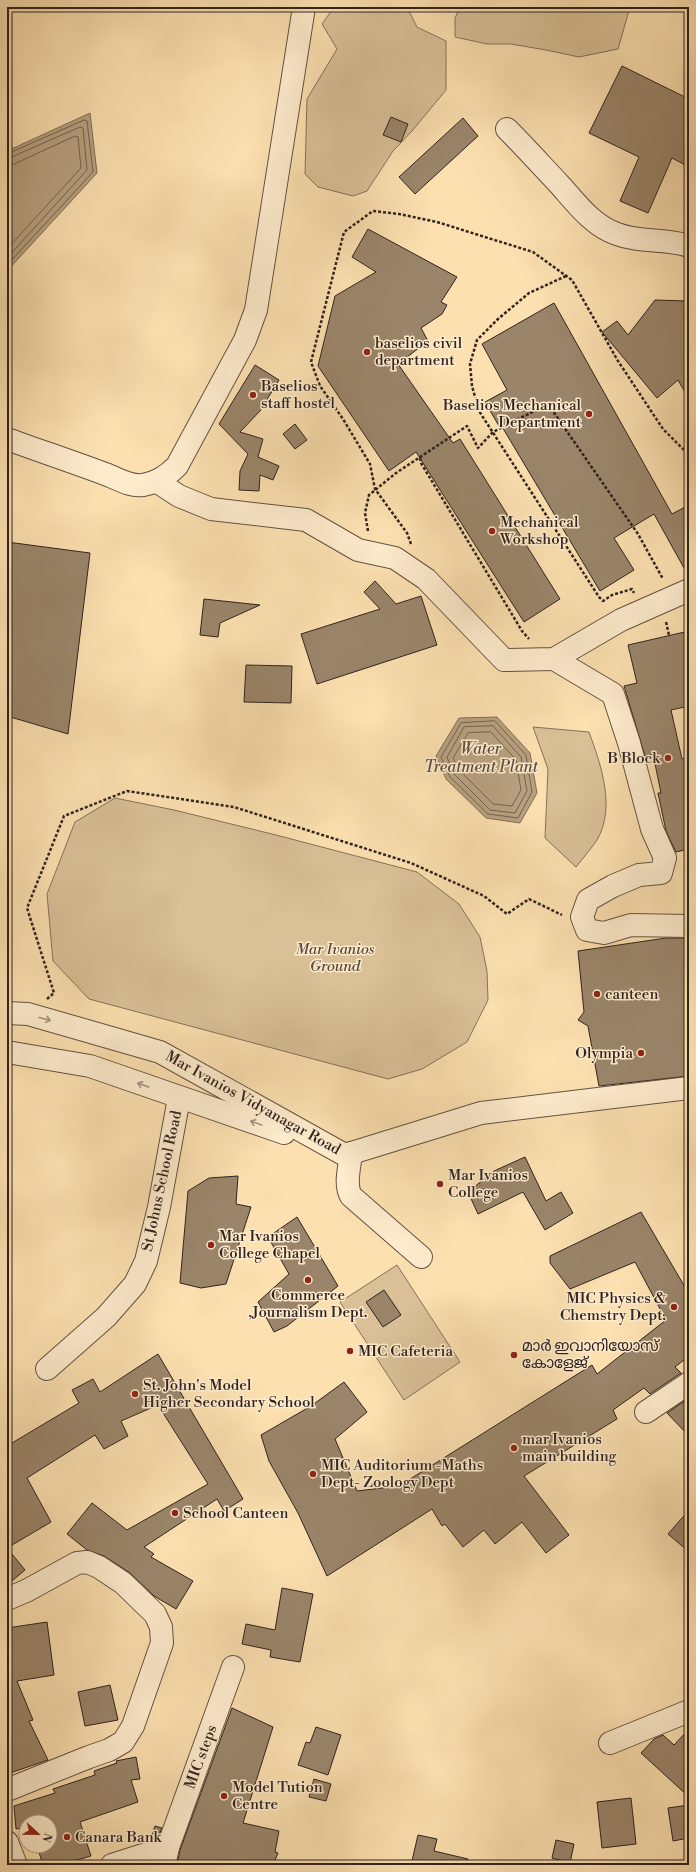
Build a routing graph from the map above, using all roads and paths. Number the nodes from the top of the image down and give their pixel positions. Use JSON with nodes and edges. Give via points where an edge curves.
{"nodes":[{"id":1,"x":304,"y":7,"type":"edge"},
{"id":2,"x":507,"y":129,"type":"dead end"},
{"id":3,"x":689,"y":246,"type":"edge"},
{"id":4,"x":566,"y":276,"type":"junction"},
{"id":5,"x":493,"y":432,"type":"junction"},
{"id":6,"x":7,"y":439,"type":"edge"},
{"id":7,"x":689,"y":455,"type":"edge"},
{"id":8,"x":420,"y":458,"type":"junction"},
{"id":9,"x":156,"y":481,"type":"junction"},
{"id":10,"x":376,"y":489,"type":"junction"},
{"id":11,"x":412,"y":546,"type":"dead end"},
{"id":12,"x":378,"y":554,"type":"junction"},
{"id":13,"x":681,"y":594,"type":"edge"},
{"id":14,"x":640,"y":612,"type":"junction"},
{"id":15,"x":553,"y":659,"type":"junction"},
{"id":16,"x":686,"y":707,"type":"dead end"},
{"id":17,"x":689,"y":722,"type":"edge"},
{"id":18,"x":582,"y":917,"type":"junction"},
{"id":19,"x":689,"y":926,"type":"edge"},
{"id":20,"x":7,"y":1013,"type":"edge"},
{"id":21,"x":28,"y":1014,"type":"junction"},
{"id":22,"x":17,"y":1053,"type":"edge"},
{"id":23,"x":689,"y":1088,"type":"edge"},
{"id":24,"x":180,"y":1098,"type":"junction"},
{"id":25,"x":348,"y":1154,"type":"junction"},
{"id":26,"x":421,"y":1257,"type":"dead end"},
{"id":27,"x":47,"y":1368,"type":"dead end"},
{"id":28,"x":689,"y":1383,"type":"edge"},
{"id":29,"x":646,"y":1412,"type":"dead end"},
{"id":30,"x":7,"y":1599,"type":"edge"},
{"id":31,"x":233,"y":1667,"type":"dead end"},
{"id":32,"x":689,"y":1711,"type":"edge"},
{"id":33,"x":610,"y":1743,"type":"dead end"},
{"id":34,"x":7,"y":1790,"type":"edge"},
{"id":35,"x":7,"y":1842,"type":"edge"},
{"id":36,"x":166,"y":1856,"type":"edge"},
{"id":37,"x":16,"y":1865,"type":"edge"},
{"id":38,"x":112,"y":1865,"type":"edge"}],
"edges":[{"from":1,"to":9,"type":"street","via":[[256,310],[245,340],[176,466],[167,476]]},
{"from":2,"to":3,"type":"street","via":[[588,216],[609,231],[628,238]]},
{"from":4,"to":5,"type":"path","via":[[529,293],[477,340],[470,364],[472,386],[479,411]]},
{"from":4,"to":7,"type":"path","via":[[572,280],[618,360],[663,429]]},
{"from":4,"to":10,"type":"path","via":[[533,252],[437,222],[399,214],[373,211],[344,232],[311,362],[320,386],[370,464]]},
{"from":5,"to":8,"type":"path","via":[[478,448],[467,426]]},
{"from":5,"to":13,"type":"path","via":[[548,404]]},
{"from":5,"to":14,"type":"path","via":[[603,601],[632,588]]},
{"from":6,"to":9,"type":"street","via":[[128,483],[142,485]]},
{"from":8,"to":10,"type":"path"},
{"from":8,"to":15,"type":"path","via":[[522,631]]},
{"from":9,"to":12,"type":"street","via":[[178,496],[211,509],[306,520],[358,550]]},
{"from":10,"to":11,"type":"path","via":[[407,533]]},
{"from":10,"to":12,"type":"path","via":[[369,495],[365,513],[368,534]]},
{"from":12,"to":15,"type":"street","via":[[395,558],[426,579],[504,660]]},
{"from":13,"to":14,"type":"street"},
{"from":14,"to":15,"type":"street"},
{"from":15,"to":18,"type":"street","via":[[613,694],[652,829],[666,858],[661,873],[639,875],[588,900]]},
{"from":16,"to":17,"type":"path"},
{"from":18,"to":19,"type":"street","via":[[587,930],[604,934],[631,925]]},
{"from":18,"to":21,"type":"path","via":[[561,915],[529,899],[507,914],[484,896],[411,863],[327,835],[234,806],[127,791],[64,816],[27,908],[54,993]]},
{"from":20,"to":21,"type":"street","name":"Mar Ivanios Vidyanagar Road"},
{"from":21,"to":25,"type":"street","name":"Mar Ivanios Vidyanagar Road","one_way":true,"via":[[160,1052]]},
{"from":24,"to":22,"type":"street","one_way":true,"via":[[90,1066]]},
{"from":23,"to":25,"type":"street","name":"Mar Ivanios Vidyanagar Road","via":[[481,1113]]},
{"from":25,"to":24,"type":"street","one_way":true},
{"from":24,"to":27,"type":"street","name":"St Johns School Road","via":[[146,1261],[135,1284],[106,1317]]},
{"from":25,"to":26,"type":"street","via":[[347,1184],[351,1196]]},
{"from":28,"to":29,"type":"street"},
{"from":30,"to":34,"type":"street","via":[[77,1563],[87,1562],[123,1583],[155,1614],[161,1627],[162,1643],[133,1726],[123,1742],[109,1750]]},
{"from":31,"to":36,"type":"street","name":"MIC steps"},
{"from":32,"to":33,"type":"street"},
{"from":35,"to":37,"type":"street"},
{"from":36,"to":38,"type":"street"}]}
